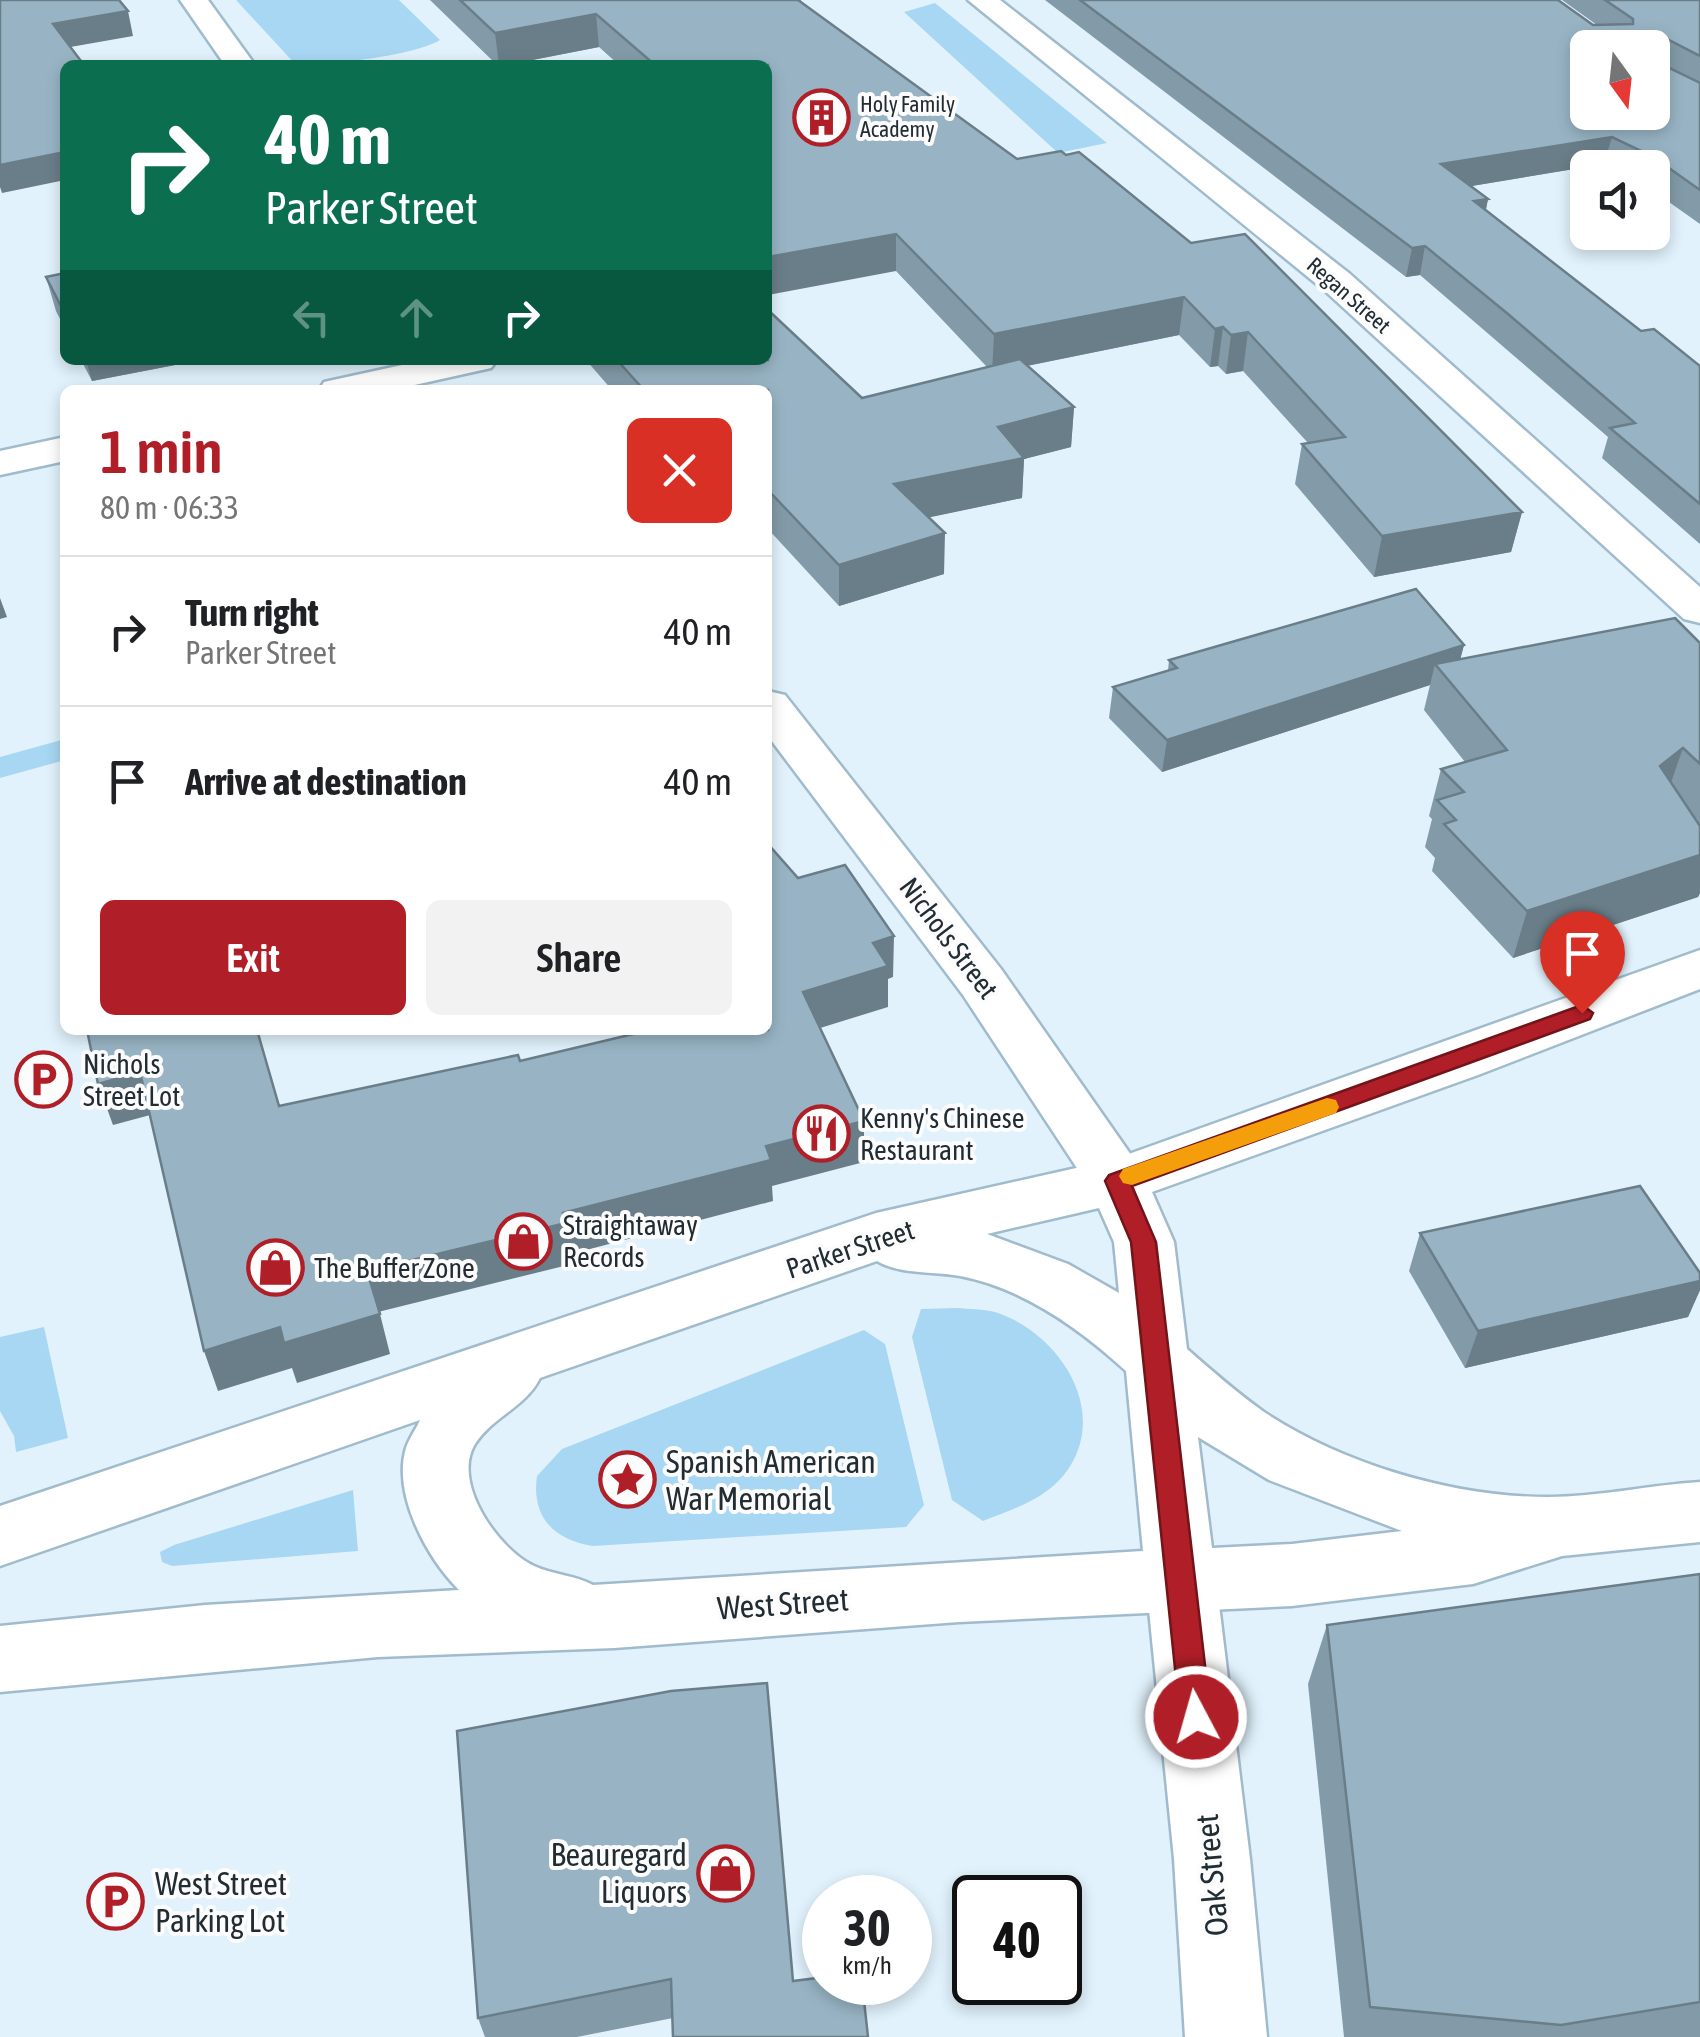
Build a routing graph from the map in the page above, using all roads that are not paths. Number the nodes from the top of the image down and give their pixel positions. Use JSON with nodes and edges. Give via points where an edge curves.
{"nodes":[{"id":1,"x":194,"y":0,"type":"edge"},
{"id":2,"x":982,"y":0,"type":"edge"},
{"id":3,"x":236,"y":60,"type":"edge"},
{"id":4,"x":455,"y":365,"type":"edge"},
{"id":5,"x":490,"y":365,"type":"edge"},
{"id":6,"x":361,"y":385,"type":"edge"},
{"id":7,"x":507,"y":385,"type":"edge"},
{"id":8,"x":60,"y":450,"type":"edge"},
{"id":9,"x":0,"y":463,"type":"edge"},
{"id":10,"x":1700,"y":610,"type":"edge"},
{"id":11,"x":772,"y":710,"type":"edge"},
{"id":12,"x":1700,"y":969,"type":"edge"},
{"id":13,"x":1117,"y":1181,"type":"junction"},
{"id":14,"x":813,"y":1259,"type":"junction"},
{"id":15,"x":548,"y":1350,"type":"junction"},
{"id":16,"x":1159,"y":1362,"type":"junction"},
{"id":17,"x":1700,"y":1512,"type":"edge"},
{"id":18,"x":1562,"y":1527,"type":"junction"},
{"id":19,"x":0,"y":1536,"type":"edge"},
{"id":20,"x":1181,"y":1580,"type":"junction"},
{"id":21,"x":614,"y":1616,"type":"junction"},
{"id":22,"x":0,"y":1659,"type":"edge"},
{"id":23,"x":1226,"y":2037,"type":"edge"}],
"edges":[{"from":1,"to":3,"type":"main road"},
{"from":2,"to":10,"type":"main road","name":"Regan Street","via":[[1337,282]]},
{"from":4,"to":6,"type":"main road"},
{"from":5,"to":7,"type":"main road"},
{"from":8,"to":9,"type":"main road"},
{"from":11,"to":13,"type":"main road","name":"Nichols Street","via":[[982,982]]},
{"from":12,"to":13,"type":"main road","name":"Parker Street"},
{"from":13,"to":14,"type":"main road","name":"Parker Street"},
{"from":13,"to":16,"type":"main road","name":"Oak Street","via":[[1144,1242]]},
{"from":14,"to":15,"type":"main road","name":"Parker Street"},
{"from":14,"to":16,"type":"main road","name":"West Street","via":[[894,1246],[939,1246],[988,1257],[1058,1286]]},
{"from":15,"to":19,"type":"main road","name":"Parker Street"},
{"from":15,"to":21,"type":"main road","via":[[449,1427],[440,1446],[439,1490],[464,1548],[502,1584]]},
{"from":16,"to":18,"type":"main road","name":"West Street","via":[[1206,1408],[1319,1472],[1435,1510]]},
{"from":16,"to":20,"type":"main road","name":"Oak Street"},
{"from":17,"to":18,"type":"main road","name":"West Street"},
{"from":18,"to":20,"type":"main road","name":"West Street","via":[[1473,1553],[1292,1575]]},
{"from":20,"to":21,"type":"main road","name":"West Street"},
{"from":20,"to":23,"type":"main road","name":"Oak Street"},
{"from":21,"to":22,"type":"main road","name":"West Street","via":[[359,1626]]}]}
